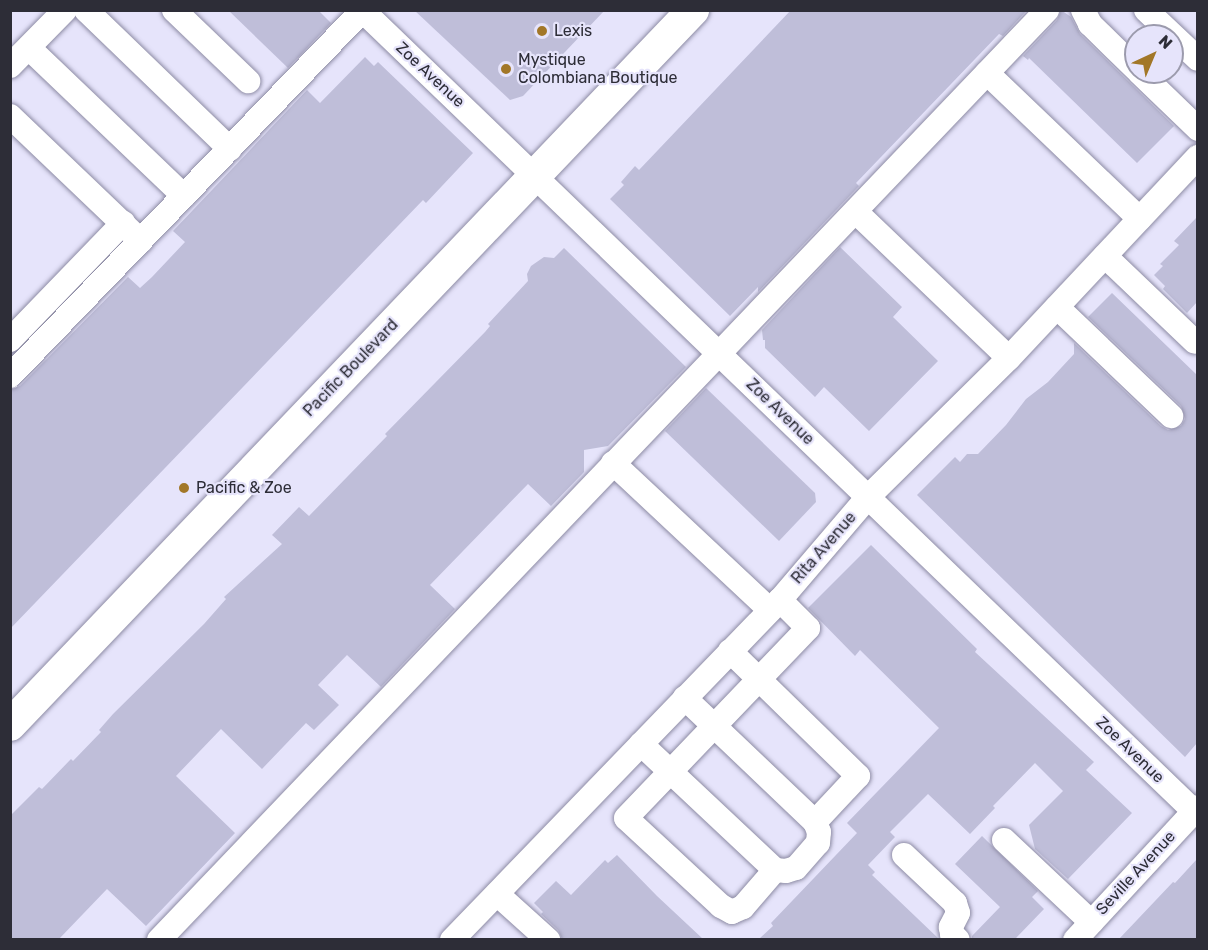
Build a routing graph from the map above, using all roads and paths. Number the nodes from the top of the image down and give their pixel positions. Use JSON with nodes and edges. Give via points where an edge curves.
{"nodes":[{"id":1,"x":65,"y":10,"type":"edge"},
{"id":2,"x":86,"y":10,"type":"edge"},
{"id":3,"x":174,"y":10,"type":"edge"},
{"id":4,"x":693,"y":10,"type":"edge"},
{"id":5,"x":1047,"y":10,"type":"edge"},
{"id":6,"x":1083,"y":10,"type":"edge"},
{"id":7,"x":1146,"y":10,"type":"edge"},
{"id":8,"x":362,"y":11,"type":"edge"},
{"id":9,"x":16,"y":58,"type":"edge"},
{"id":10,"x":1124,"y":58,"type":"edge"},
{"id":11,"x":1197,"y":59,"type":"edge"},
{"id":12,"x":987,"y":73,"type":"junction"},
{"id":13,"x":248,"y":81,"type":"dead end"},
{"id":14,"x":1150,"y":84,"type":"edge"},
{"id":15,"x":10,"y":116,"type":"edge"},
{"id":16,"x":1197,"y":129,"type":"edge"},
{"id":17,"x":230,"y":149,"type":"junction"},
{"id":18,"x":1197,"y":157,"type":"edge"},
{"id":19,"x":535,"y":175,"type":"junction"},
{"id":20,"x":184,"y":196,"type":"junction"},
{"id":21,"x":856,"y":212,"type":"junction"},
{"id":22,"x":1140,"y":219,"type":"junction"},
{"id":23,"x":123,"y":223,"type":"junction"},
{"id":24,"x":141,"y":241,"type":"junction"},
{"id":25,"x":1105,"y":256,"type":"junction"},
{"id":26,"x":1057,"y":307,"type":"junction"},
{"id":27,"x":12,"y":338,"type":"edge"},
{"id":28,"x":1195,"y":342,"type":"dead end"},
{"id":29,"x":720,"y":354,"type":"junction"},
{"id":30,"x":1009,"y":358,"type":"junction"},
{"id":31,"x":10,"y":376,"type":"edge"},
{"id":32,"x":1171,"y":416,"type":"dead end"},
{"id":33,"x":613,"y":463,"type":"junction"},
{"id":34,"x":868,"y":497,"type":"junction"},
{"id":35,"x":775,"y":605,"type":"junction"},
{"id":36,"x":730,"y":651,"type":"junction"},
{"id":37,"x":758,"y":680,"type":"junction"},
{"id":38,"x":685,"y":698,"type":"junction"},
{"id":39,"x":714,"y":724,"type":"junction"},
{"id":40,"x":10,"y":726,"type":"edge"},
{"id":41,"x":641,"y":744,"type":"junction"},
{"id":42,"x":669,"y":771,"type":"junction"},
{"id":43,"x":1196,"y":812,"type":"edge"},
{"id":44,"x":815,"y":822,"type":"junction"},
{"id":45,"x":1004,"y":840,"type":"dead end"},
{"id":46,"x":904,"y":855,"type":"dead end"},
{"id":47,"x":775,"y":870,"type":"junction"},
{"id":48,"x":497,"y":894,"type":"junction"},
{"id":49,"x":1091,"y":922,"type":"junction"},
{"id":50,"x":159,"y":939,"type":"edge"},
{"id":51,"x":452,"y":939,"type":"edge"},
{"id":52,"x":548,"y":939,"type":"edge"},
{"id":53,"x":958,"y":939,"type":"edge"},
{"id":54,"x":1075,"y":939,"type":"edge"}],
"edges":[{"from":1,"to":9,"type":"street"},
{"from":2,"to":17,"type":"street"},
{"from":3,"to":13,"type":"street"},
{"from":4,"to":19,"type":"main road","name":"Pacific Boulevard"},
{"from":5,"to":12,"type":"street"},
{"from":6,"to":10,"type":"street","via":[[1090,24]]},
{"from":7,"to":11,"type":"street"},
{"from":8,"to":17,"type":"street"},
{"from":8,"to":19,"type":"street","name":"Zoe Avenue"},
{"from":9,"to":20,"type":"street"},
{"from":12,"to":21,"type":"street"},
{"from":12,"to":22,"type":"street"},
{"from":14,"to":16,"type":"street"},
{"from":15,"to":23,"type":"street"},
{"from":17,"to":20,"type":"street"},
{"from":18,"to":22,"type":"street","name":"Rita Avenue"},
{"from":19,"to":29,"type":"street","name":"Zoe Avenue"},
{"from":19,"to":40,"type":"main road","name":"Pacific Boulevard"},
{"from":20,"to":24,"type":"street"},
{"from":21,"to":29,"type":"street"},
{"from":21,"to":30,"type":"street"},
{"from":22,"to":25,"type":"street","name":"Rita Avenue"},
{"from":23,"to":24,"type":"street"},
{"from":23,"to":27,"type":"street"},
{"from":24,"to":31,"type":"street"},
{"from":25,"to":26,"type":"street","name":"Rita Avenue"},
{"from":25,"to":28,"type":"street"},
{"from":26,"to":30,"type":"street","name":"Rita Avenue"},
{"from":26,"to":32,"type":"street"},
{"from":29,"to":33,"type":"street"},
{"from":29,"to":34,"type":"street","name":"Zoe Avenue"},
{"from":30,"to":34,"type":"street","name":"Rita Avenue"},
{"from":33,"to":35,"type":"street"},
{"from":33,"to":50,"type":"street"},
{"from":34,"to":35,"type":"street","name":"Rita Avenue"},
{"from":34,"to":43,"type":"street","name":"Zoe Avenue"},
{"from":35,"to":36,"type":"street","name":"Rita Avenue"},
{"from":35,"to":37,"type":"street","via":[[808,628]]},
{"from":36,"to":37,"type":"street"},
{"from":36,"to":38,"type":"street","name":"Rita Avenue"},
{"from":37,"to":39,"type":"street"},
{"from":37,"to":44,"type":"street","via":[[858,776]]},
{"from":38,"to":39,"type":"street"},
{"from":38,"to":41,"type":"street","name":"Rita Avenue"},
{"from":39,"to":42,"type":"street"},
{"from":39,"to":44,"type":"street"},
{"from":41,"to":42,"type":"street"},
{"from":41,"to":48,"type":"street","name":"Rita Avenue"},
{"from":42,"to":47,"type":"street"},
{"from":42,"to":47,"type":"street","via":[[626,818],[732,912],[743,907]]},
{"from":43,"to":49,"type":"street","name":"Seville Avenue"},
{"from":44,"to":47,"type":"street","via":[[818,843],[796,868]]},
{"from":45,"to":49,"type":"street"},
{"from":46,"to":53,"type":"street","via":[[956,903],[958,913],[951,927]]},
{"from":48,"to":51,"type":"street","name":"Rita Avenue"},
{"from":48,"to":52,"type":"street"},
{"from":49,"to":54,"type":"street","name":"Seville Avenue"}]}
